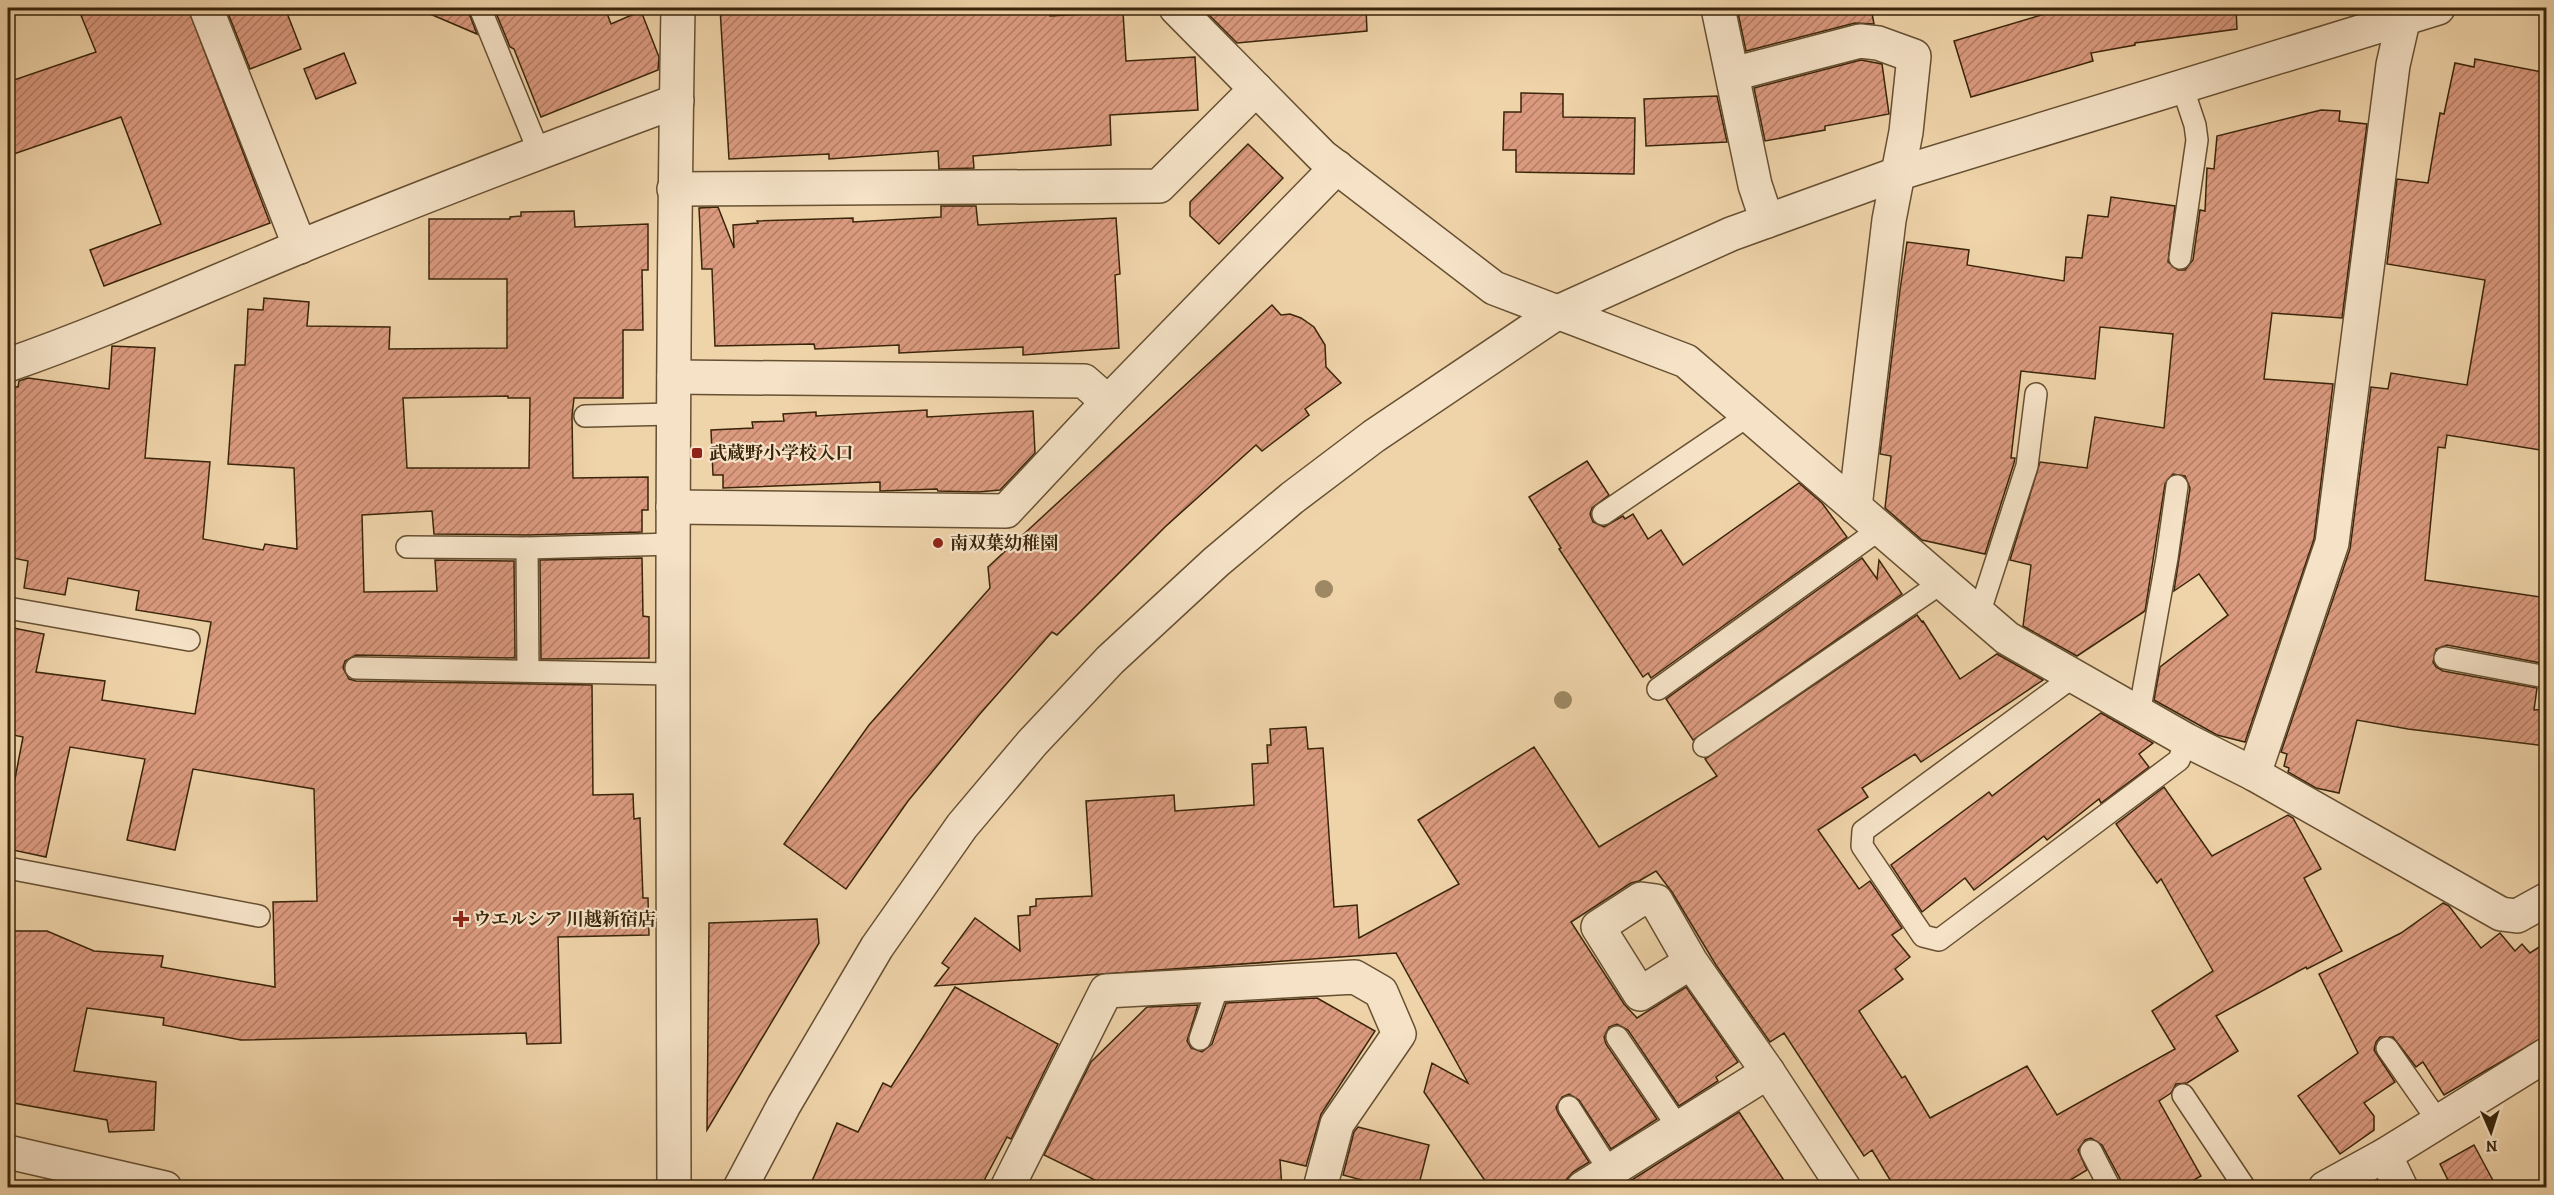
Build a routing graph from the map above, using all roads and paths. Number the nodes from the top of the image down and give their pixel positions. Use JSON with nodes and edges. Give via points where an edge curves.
{"nodes":[{"id":1,"x":206,"y":8,"type":"edge"},
{"id":2,"x":480,"y":8,"type":"edge"},
{"id":3,"x":678,"y":8,"type":"edge"},
{"id":4,"x":1176,"y":8,"type":"edge"},
{"id":5,"x":1718,"y":8,"type":"edge"},
{"id":6,"x":2438,"y":8,"type":"edge"},
{"id":7,"x":2405,"y":13,"type":"edge"},
{"id":8,"x":1733,"y":74,"type":"junction"},
{"id":9,"x":2182,"y":86,"type":"junction"},
{"id":10,"x":1256,"y":89,"type":"junction"},
{"id":11,"x":676,"y":101,"type":"junction"},
{"id":12,"x":539,"y":152,"type":"junction"},
{"id":13,"x":1337,"y":167,"type":"junction"},
{"id":14,"x":1897,"y":174,"type":"junction"},
{"id":15,"x":674,"y":189,"type":"junction"},
{"id":16,"x":1767,"y":221,"type":"junction"},
{"id":17,"x":300,"y":247,"type":"junction"},
{"id":18,"x":2180,"y":258,"type":"dead end"},
{"id":19,"x":1558,"y":312,"type":"junction"},
{"id":20,"x":8,"y":365,"type":"edge"},
{"id":21,"x":674,"y":376,"type":"junction"},
{"id":22,"x":2036,"y":394,"type":"dead end"},
{"id":23,"x":1108,"y":402,"type":"junction"},
{"id":24,"x":673,"y":414,"type":"junction"},
{"id":25,"x":585,"y":416,"type":"dead end"},
{"id":26,"x":1749,"y":416,"type":"junction"},
{"id":27,"x":2177,"y":486,"type":"dead end"},
{"id":28,"x":673,"y":507,"type":"junction"},
{"id":29,"x":1855,"y":507,"type":"junction"},
{"id":30,"x":1603,"y":514,"type":"dead end"},
{"id":31,"x":1880,"y":530,"type":"junction"},
{"id":32,"x":673,"y":544,"type":"junction"},
{"id":33,"x":407,"y":547,"type":"dead end"},
{"id":34,"x":527,"y":548,"type":"junction"},
{"id":35,"x":1941,"y":583,"type":"junction"},
{"id":36,"x":8,"y":608,"type":"edge"},
{"id":37,"x":1979,"y":614,"type":"junction"},
{"id":38,"x":189,"y":640,"type":"dead end"},
{"id":39,"x":2445,"y":658,"type":"dead end"},
{"id":40,"x":356,"y":668,"type":"dead end"},
{"id":41,"x":528,"y":670,"type":"junction"},
{"id":42,"x":672,"y":674,"type":"junction"},
{"id":43,"x":2074,"y":676,"type":"junction"},
{"id":44,"x":2547,"y":676,"type":"edge"},
{"id":45,"x":1658,"y":689,"type":"dead end"},
{"id":46,"x":2139,"y":714,"type":"junction"},
{"id":47,"x":2186,"y":740,"type":"junction"},
{"id":48,"x":1704,"y":746,"type":"dead end"},
{"id":49,"x":2254,"y":774,"type":"junction"},
{"id":50,"x":8,"y":868,"type":"edge"},
{"id":51,"x":2547,"y":900,"type":"edge"},
{"id":52,"x":259,"y":916,"type":"dead end"},
{"id":53,"x":1691,"y":962,"type":"dead end"},
{"id":54,"x":1218,"y":986,"type":"junction"},
{"id":55,"x":1617,"y":1037,"type":"dead end"},
{"id":56,"x":1200,"y":1039,"type":"dead end"},
{"id":57,"x":2387,"y":1048,"type":"dead end"},
{"id":58,"x":2544,"y":1065,"type":"edge"},
{"id":59,"x":1768,"y":1072,"type":"junction"},
{"id":60,"x":2182,"y":1095,"type":"dead end"},
{"id":61,"x":1569,"y":1107,"type":"dead end"},
{"id":62,"x":2438,"y":1121,"type":"junction"},
{"id":63,"x":1678,"y":1127,"type":"junction"},
{"id":64,"x":2091,"y":1151,"type":"dead end"},
{"id":65,"x":8,"y":1152,"type":"edge"},
{"id":66,"x":2385,"y":1155,"type":"junction"},
{"id":67,"x":1596,"y":1179,"type":"edge"},
{"id":68,"x":165,"y":1188,"type":"edge"},
{"id":69,"x":674,"y":1188,"type":"edge"},
{"id":70,"x":740,"y":1188,"type":"edge"},
{"id":71,"x":1007,"y":1188,"type":"edge"},
{"id":72,"x":1320,"y":1188,"type":"edge"},
{"id":73,"x":1844,"y":1188,"type":"edge"},
{"id":74,"x":2110,"y":1188,"type":"edge"},
{"id":75,"x":2245,"y":1188,"type":"edge"},
{"id":76,"x":2325,"y":1188,"type":"edge"},
{"id":77,"x":2401,"y":1188,"type":"edge"}],
"edges":[{"from":1,"to":17,"type":"street"},
{"from":2,"to":12,"type":"lane"},
{"from":3,"to":11,"type":"street"},
{"from":4,"to":10,"type":"street"},
{"from":5,"to":8,"type":"street"},
{"from":6,"to":7,"type":"street"},
{"from":7,"to":9,"type":"street"},
{"from":7,"to":49,"type":"street","via":[[2393,65],[2332,543]]},
{"from":8,"to":14,"type":"street","via":[[1860,41],[1914,56]]},
{"from":8,"to":16,"type":"street","via":[[1755,185]]},
{"from":9,"to":14,"type":"street"},
{"from":9,"to":18,"type":"lane","via":[[2197,140]]},
{"from":10,"to":13,"type":"street"},
{"from":10,"to":15,"type":"street","via":[[1159,186]]},
{"from":11,"to":12,"type":"street"},
{"from":11,"to":15,"type":"street"},
{"from":12,"to":17,"type":"street"},
{"from":13,"to":19,"type":"street","via":[[1494,288]]},
{"from":13,"to":23,"type":"street"},
{"from":14,"to":16,"type":"street"},
{"from":14,"to":29,"type":"street"},
{"from":15,"to":21,"type":"street"},
{"from":16,"to":19,"type":"street"},
{"from":17,"to":20,"type":"street"},
{"from":19,"to":26,"type":"street","via":[[1686,361]]},
{"from":19,"to":70,"type":"street","via":[[1374,436],[1292,498],[1119,652],[1032,743],[962,826],[877,947],[783,1105]]},
{"from":21,"to":23,"type":"street","via":[[1084,381]]},
{"from":21,"to":24,"type":"street"},
{"from":22,"to":37,"type":"lane","via":[[2028,466]]},
{"from":23,"to":28,"type":"street","via":[[1006,511]]},
{"from":24,"to":25,"type":"lane"},
{"from":24,"to":28,"type":"street"},
{"from":26,"to":29,"type":"street"},
{"from":26,"to":30,"type":"lane"},
{"from":27,"to":46,"type":"lane"},
{"from":28,"to":32,"type":"street"},
{"from":29,"to":31,"type":"street"},
{"from":31,"to":35,"type":"street"},
{"from":31,"to":45,"type":"lane"},
{"from":32,"to":34,"type":"lane"},
{"from":32,"to":42,"type":"street"},
{"from":33,"to":34,"type":"lane"},
{"from":34,"to":41,"type":"lane"},
{"from":35,"to":37,"type":"street"},
{"from":35,"to":48,"type":"lane"},
{"from":36,"to":38,"type":"lane"},
{"from":37,"to":43,"type":"street","via":[[2007,638]]},
{"from":39,"to":44,"type":"lane"},
{"from":40,"to":41,"type":"lane"},
{"from":41,"to":42,"type":"lane"},
{"from":42,"to":69,"type":"street"},
{"from":43,"to":46,"type":"street"},
{"from":43,"to":47,"type":"lane","via":[[1863,831],[1862,846],[1923,936],[1939,940],[2180,760]]},
{"from":46,"to":47,"type":"street"},
{"from":47,"to":49,"type":"street"},
{"from":49,"to":51,"type":"street","via":[[2500,914],[2517,916]]},
{"from":50,"to":52,"type":"lane"},
{"from":53,"to":59,"type":"street"},
{"from":54,"to":56,"type":"lane"},
{"from":54,"to":71,"type":"street","via":[[1106,991]]},
{"from":54,"to":72,"type":"street","via":[[1355,977],[1381,992],[1400,1034],[1337,1124]]},
{"from":55,"to":63,"type":"lane"},
{"from":57,"to":62,"type":"lane"},
{"from":58,"to":62,"type":"street"},
{"from":59,"to":63,"type":"street"},
{"from":59,"to":73,"type":"street"},
{"from":60,"to":75,"type":"lane"},
{"from":61,"to":67,"type":"lane"},
{"from":62,"to":66,"type":"street"},
{"from":63,"to":67,"type":"street"},
{"from":64,"to":74,"type":"lane"},
{"from":65,"to":68,"type":"street"},
{"from":66,"to":76,"type":"street"},
{"from":66,"to":77,"type":"street"}]}
